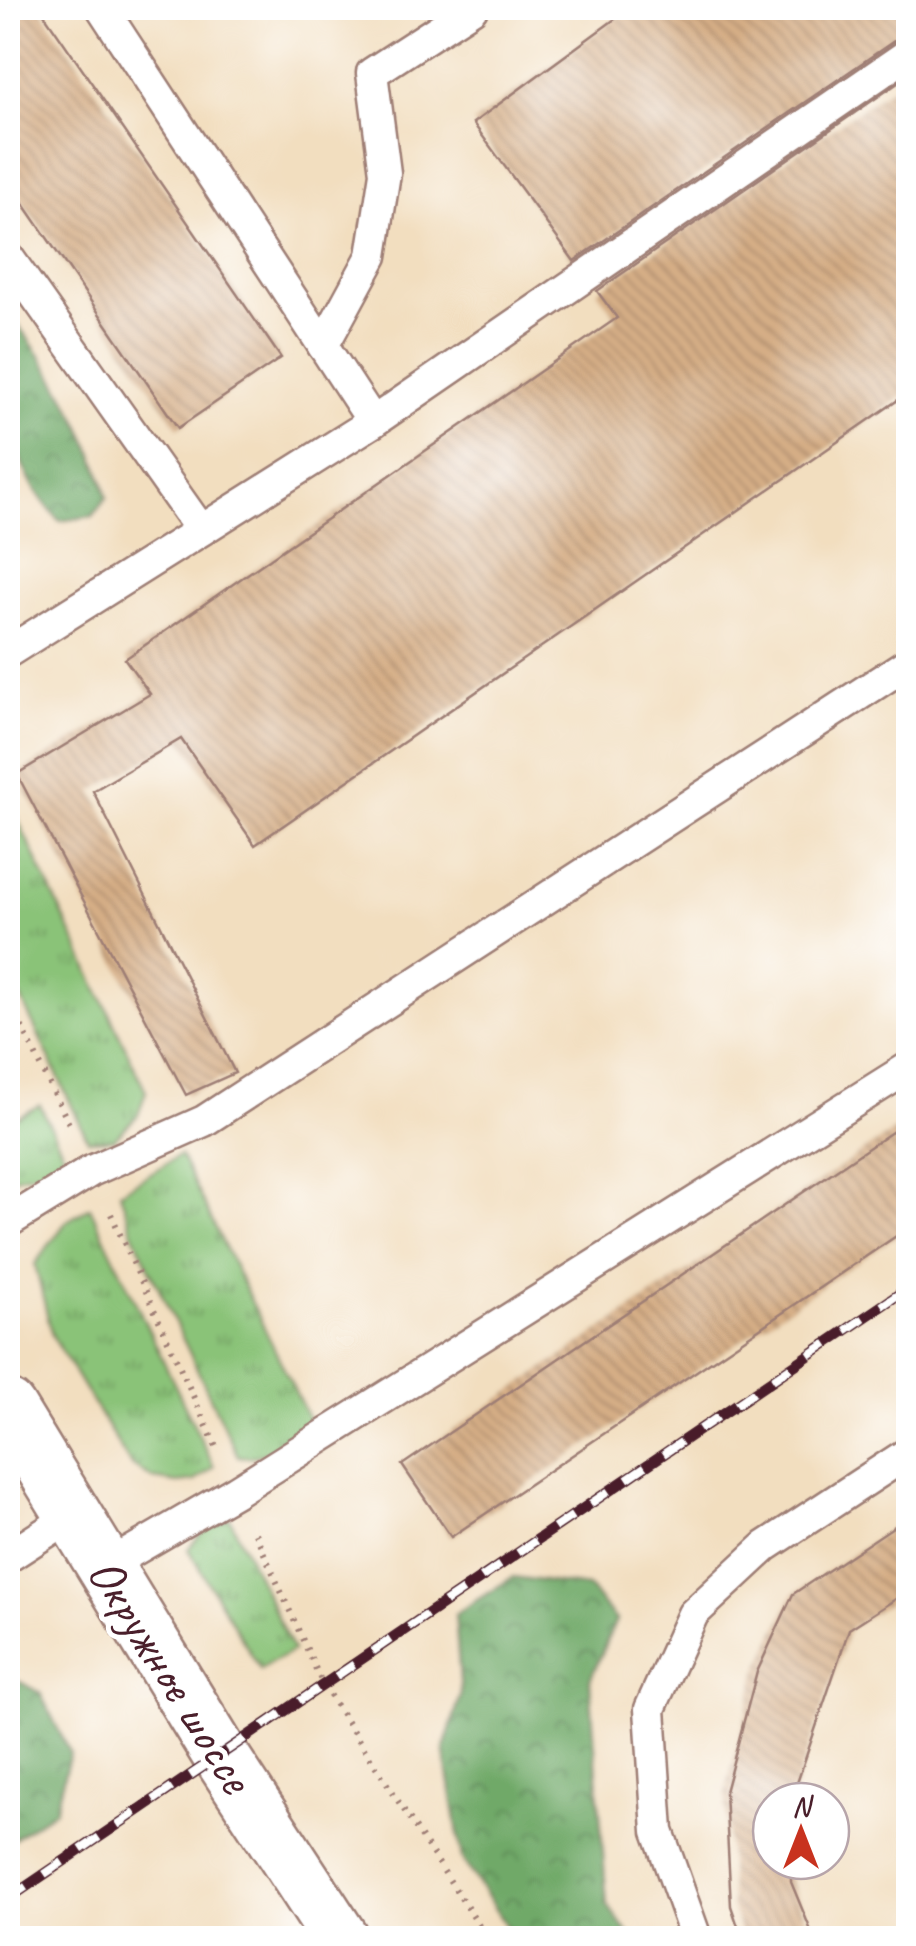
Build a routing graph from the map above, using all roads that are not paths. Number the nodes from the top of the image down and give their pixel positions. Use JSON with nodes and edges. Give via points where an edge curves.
{"nodes":[{"id":1,"x":102,"y":8,"type":"edge"},
{"id":2,"x":472,"y":8,"type":"edge"},
{"id":3,"x":908,"y":54,"type":"edge"},
{"id":4,"x":8,"y":257,"type":"edge"},
{"id":5,"x":323,"y":346,"type":"junction"},
{"id":6,"x":373,"y":422,"type":"junction"},
{"id":7,"x":202,"y":530,"type":"junction"},
{"id":8,"x":8,"y":652,"type":"edge"},
{"id":9,"x":908,"y":663,"type":"edge"},
{"id":10,"x":908,"y":1068,"type":"edge"},
{"id":11,"x":8,"y":1222,"type":"edge"},
{"id":12,"x":8,"y":1408,"type":"edge"},
{"id":13,"x":908,"y":1454,"type":"edge"},
{"id":14,"x":73,"y":1515,"type":"junction"},
{"id":15,"x":8,"y":1557,"type":"edge"},
{"id":16,"x":105,"y":1567,"type":"junction"},
{"id":17,"x":340,"y":1938,"type":"edge"},
{"id":18,"x":696,"y":1938,"type":"edge"}],
"edges":[{"from":1,"to":5,"type":"lane"},
{"from":2,"to":5,"type":"lane","via":[[372,74],[385,174],[372,256]]},
{"from":3,"to":6,"type":"lane"},
{"from":4,"to":7,"type":"lane"},
{"from":5,"to":6,"type":"lane"},
{"from":6,"to":7,"type":"lane"},
{"from":7,"to":8,"type":"lane"},
{"from":9,"to":11,"type":"lane","via":[[204,1122],[91,1171]]},
{"from":10,"to":16,"type":"lane"},
{"from":12,"to":14,"type":"main road","name":"Окружное шоссе"},
{"from":13,"to":18,"type":"lane","via":[[766,1546],[693,1614],[650,1709],[658,1831]]},
{"from":14,"to":15,"type":"lane"},
{"from":14,"to":16,"type":"main road","name":"Окружное шоссе"},
{"from":16,"to":17,"type":"main road","name":"Окружное шоссе"}]}
